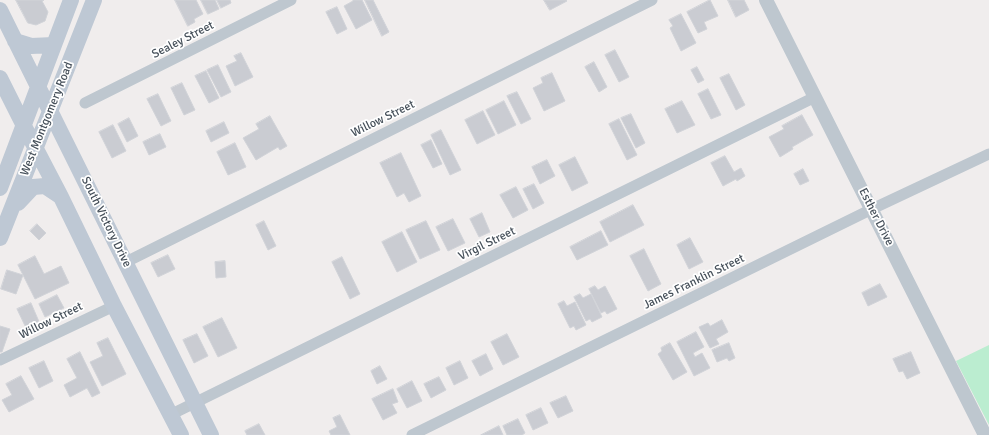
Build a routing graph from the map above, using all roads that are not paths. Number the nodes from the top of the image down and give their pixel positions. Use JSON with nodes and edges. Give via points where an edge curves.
{"nodes":[{"id":1,"x":71,"y":0,"type":"edge"},
{"id":2,"x":94,"y":0,"type":"edge"},
{"id":3,"x":291,"y":0,"type":"edge"},
{"id":4,"x":652,"y":0,"type":"edge"},
{"id":5,"x":766,"y":0,"type":"edge"},
{"id":6,"x":0,"y":10,"type":"edge"},
{"id":7,"x":15,"y":40,"type":"junction"},
{"id":8,"x":54,"y":45,"type":"junction"},
{"id":9,"x":0,"y":78,"type":"edge"},
{"id":10,"x":38,"y":86,"type":"junction"},
{"id":11,"x":815,"y":97,"type":"junction"},
{"id":12,"x":85,"y":103,"type":"dead end"},
{"id":13,"x":51,"y":111,"type":"junction"},
{"id":14,"x":24,"y":126,"type":"junction"},
{"id":15,"x":36,"y":149,"type":"junction"},
{"id":16,"x":989,"y":154,"type":"edge"},
{"id":17,"x":0,"y":188,"type":"edge"},
{"id":18,"x":61,"y":197,"type":"junction"},
{"id":19,"x":872,"y":209,"type":"junction"},
{"id":20,"x":10,"y":211,"type":"junction"},
{"id":21,"x":0,"y":238,"type":"edge"},
{"id":22,"x":126,"y":262,"type":"junction"},
{"id":23,"x":114,"y":306,"type":"junction"},
{"id":24,"x":0,"y":360,"type":"edge"},
{"id":25,"x":194,"y":403,"type":"junction"},
{"id":26,"x":170,"y":415,"type":"junction"},
{"id":27,"x":181,"y":435,"type":"edge"},
{"id":28,"x":211,"y":435,"type":"edge"},
{"id":29,"x":412,"y":435,"type":"edge"},
{"id":30,"x":985,"y":435,"type":"edge"}],
"edges":[{"from":1,"to":8,"type":"main road","name":"West Montgomery Road"},
{"from":2,"to":13,"type":"main road","name":"West Montgomery Road"},
{"from":3,"to":12,"type":"street","name":"Sealey Street"},
{"from":4,"to":22,"type":"street","name":"Willow Street"},
{"from":5,"to":11,"type":"street","name":"Esther Drive"},
{"from":6,"to":7,"type":"main road","name":"South Victory Drive"},
{"from":7,"to":8,"type":"main road","via":[[32,46]]},
{"from":7,"to":10,"type":"main road","name":"South Victory Drive"},
{"from":8,"to":10,"type":"main road","name":"West Montgomery Road"},
{"from":9,"to":14,"type":"main road"},
{"from":10,"to":13,"type":"main road","name":"South Victory Drive"},
{"from":10,"to":14,"type":"main road","name":"West Montgomery Road"},
{"from":11,"to":19,"type":"street","name":"Esther Drive"},
{"from":11,"to":25,"type":"street","name":"Virgil Street"},
{"from":13,"to":15,"type":"main road","name":"West Montgomery Road"},
{"from":13,"to":22,"type":"main road","name":"South Victory Drive"},
{"from":14,"to":15,"type":"main road"},
{"from":14,"to":17,"type":"main road","name":"West Montgomery Road"},
{"from":15,"to":18,"type":"main road"},
{"from":15,"to":20,"type":"main road","name":"West Montgomery Road"},
{"from":16,"to":19,"type":"street","name":"James Franklin Street"},
{"from":18,"to":20,"type":"main road","via":[[45,186],[33,186]]},
{"from":18,"to":23,"type":"main road"},
{"from":19,"to":29,"type":"street","name":"James Franklin Street"},
{"from":19,"to":30,"type":"street","name":"Esther Drive"},
{"from":20,"to":21,"type":"main road","name":"West Montgomery Road"},
{"from":22,"to":25,"type":"main road","name":"South Victory Drive"},
{"from":23,"to":24,"type":"street","name":"Willow Street"},
{"from":23,"to":26,"type":"main road"},
{"from":25,"to":26,"type":"street","name":"Virgil Street"},
{"from":25,"to":28,"type":"main road","name":"South Victory Drive"},
{"from":26,"to":27,"type":"main road"}]}
